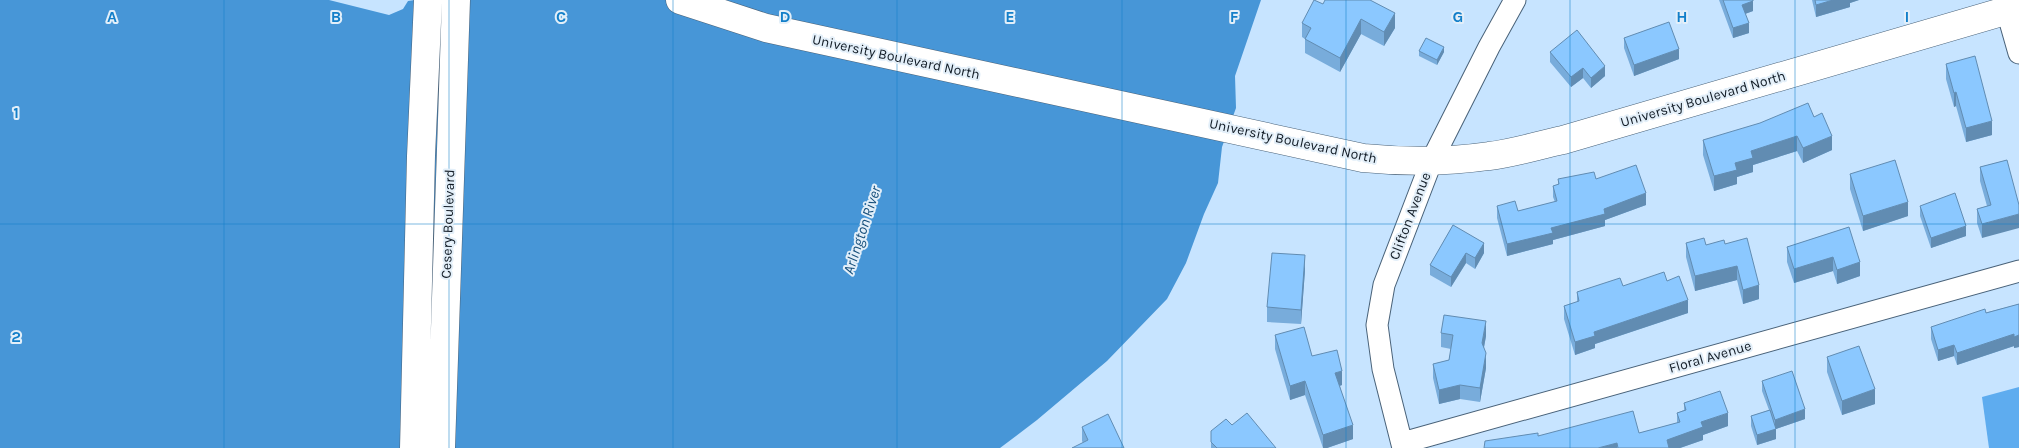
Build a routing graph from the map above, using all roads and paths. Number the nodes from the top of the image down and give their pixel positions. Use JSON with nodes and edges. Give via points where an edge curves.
{"nodes":[{"id":1,"x":428,"y":0,"type":"edge"},
{"id":2,"x":456,"y":0,"type":"edge"},
{"id":3,"x":680,"y":0,"type":"edge"},
{"id":4,"x":1515,"y":0,"type":"edge"},
{"id":5,"x":2011,"y":6,"type":"edge"},
{"id":6,"x":2019,"y":53,"type":"edge"},
{"id":7,"x":1432,"y":160,"type":"junction"},
{"id":8,"x":2019,"y":271,"type":"edge"},
{"id":9,"x":1402,"y":445,"type":"edge"},
{"id":10,"x":414,"y":448,"type":"edge"},
{"id":11,"x":441,"y":448,"type":"edge"}],
"edges":[{"from":1,"to":10,"type":"main road","name":"Cesery Boulevard"},
{"from":2,"to":11,"type":"main road","name":"Cesery Boulevard"},
{"from":3,"to":7,"type":"main road","name":"University Boulevard North","via":[[766,28],[1363,158]]},
{"from":4,"to":7,"type":"street","name":"Clifton Avenue"},
{"from":5,"to":6,"type":"street"},
{"from":5,"to":7,"type":"main road","name":"University Boulevard North","via":[[1563,140],[1489,156]]},
{"from":7,"to":9,"type":"street","name":"Clifton Avenue","via":[[1384,285],[1377,325],[1383,369]]},
{"from":8,"to":9,"type":"street","name":"Floral Avenue"}]}
